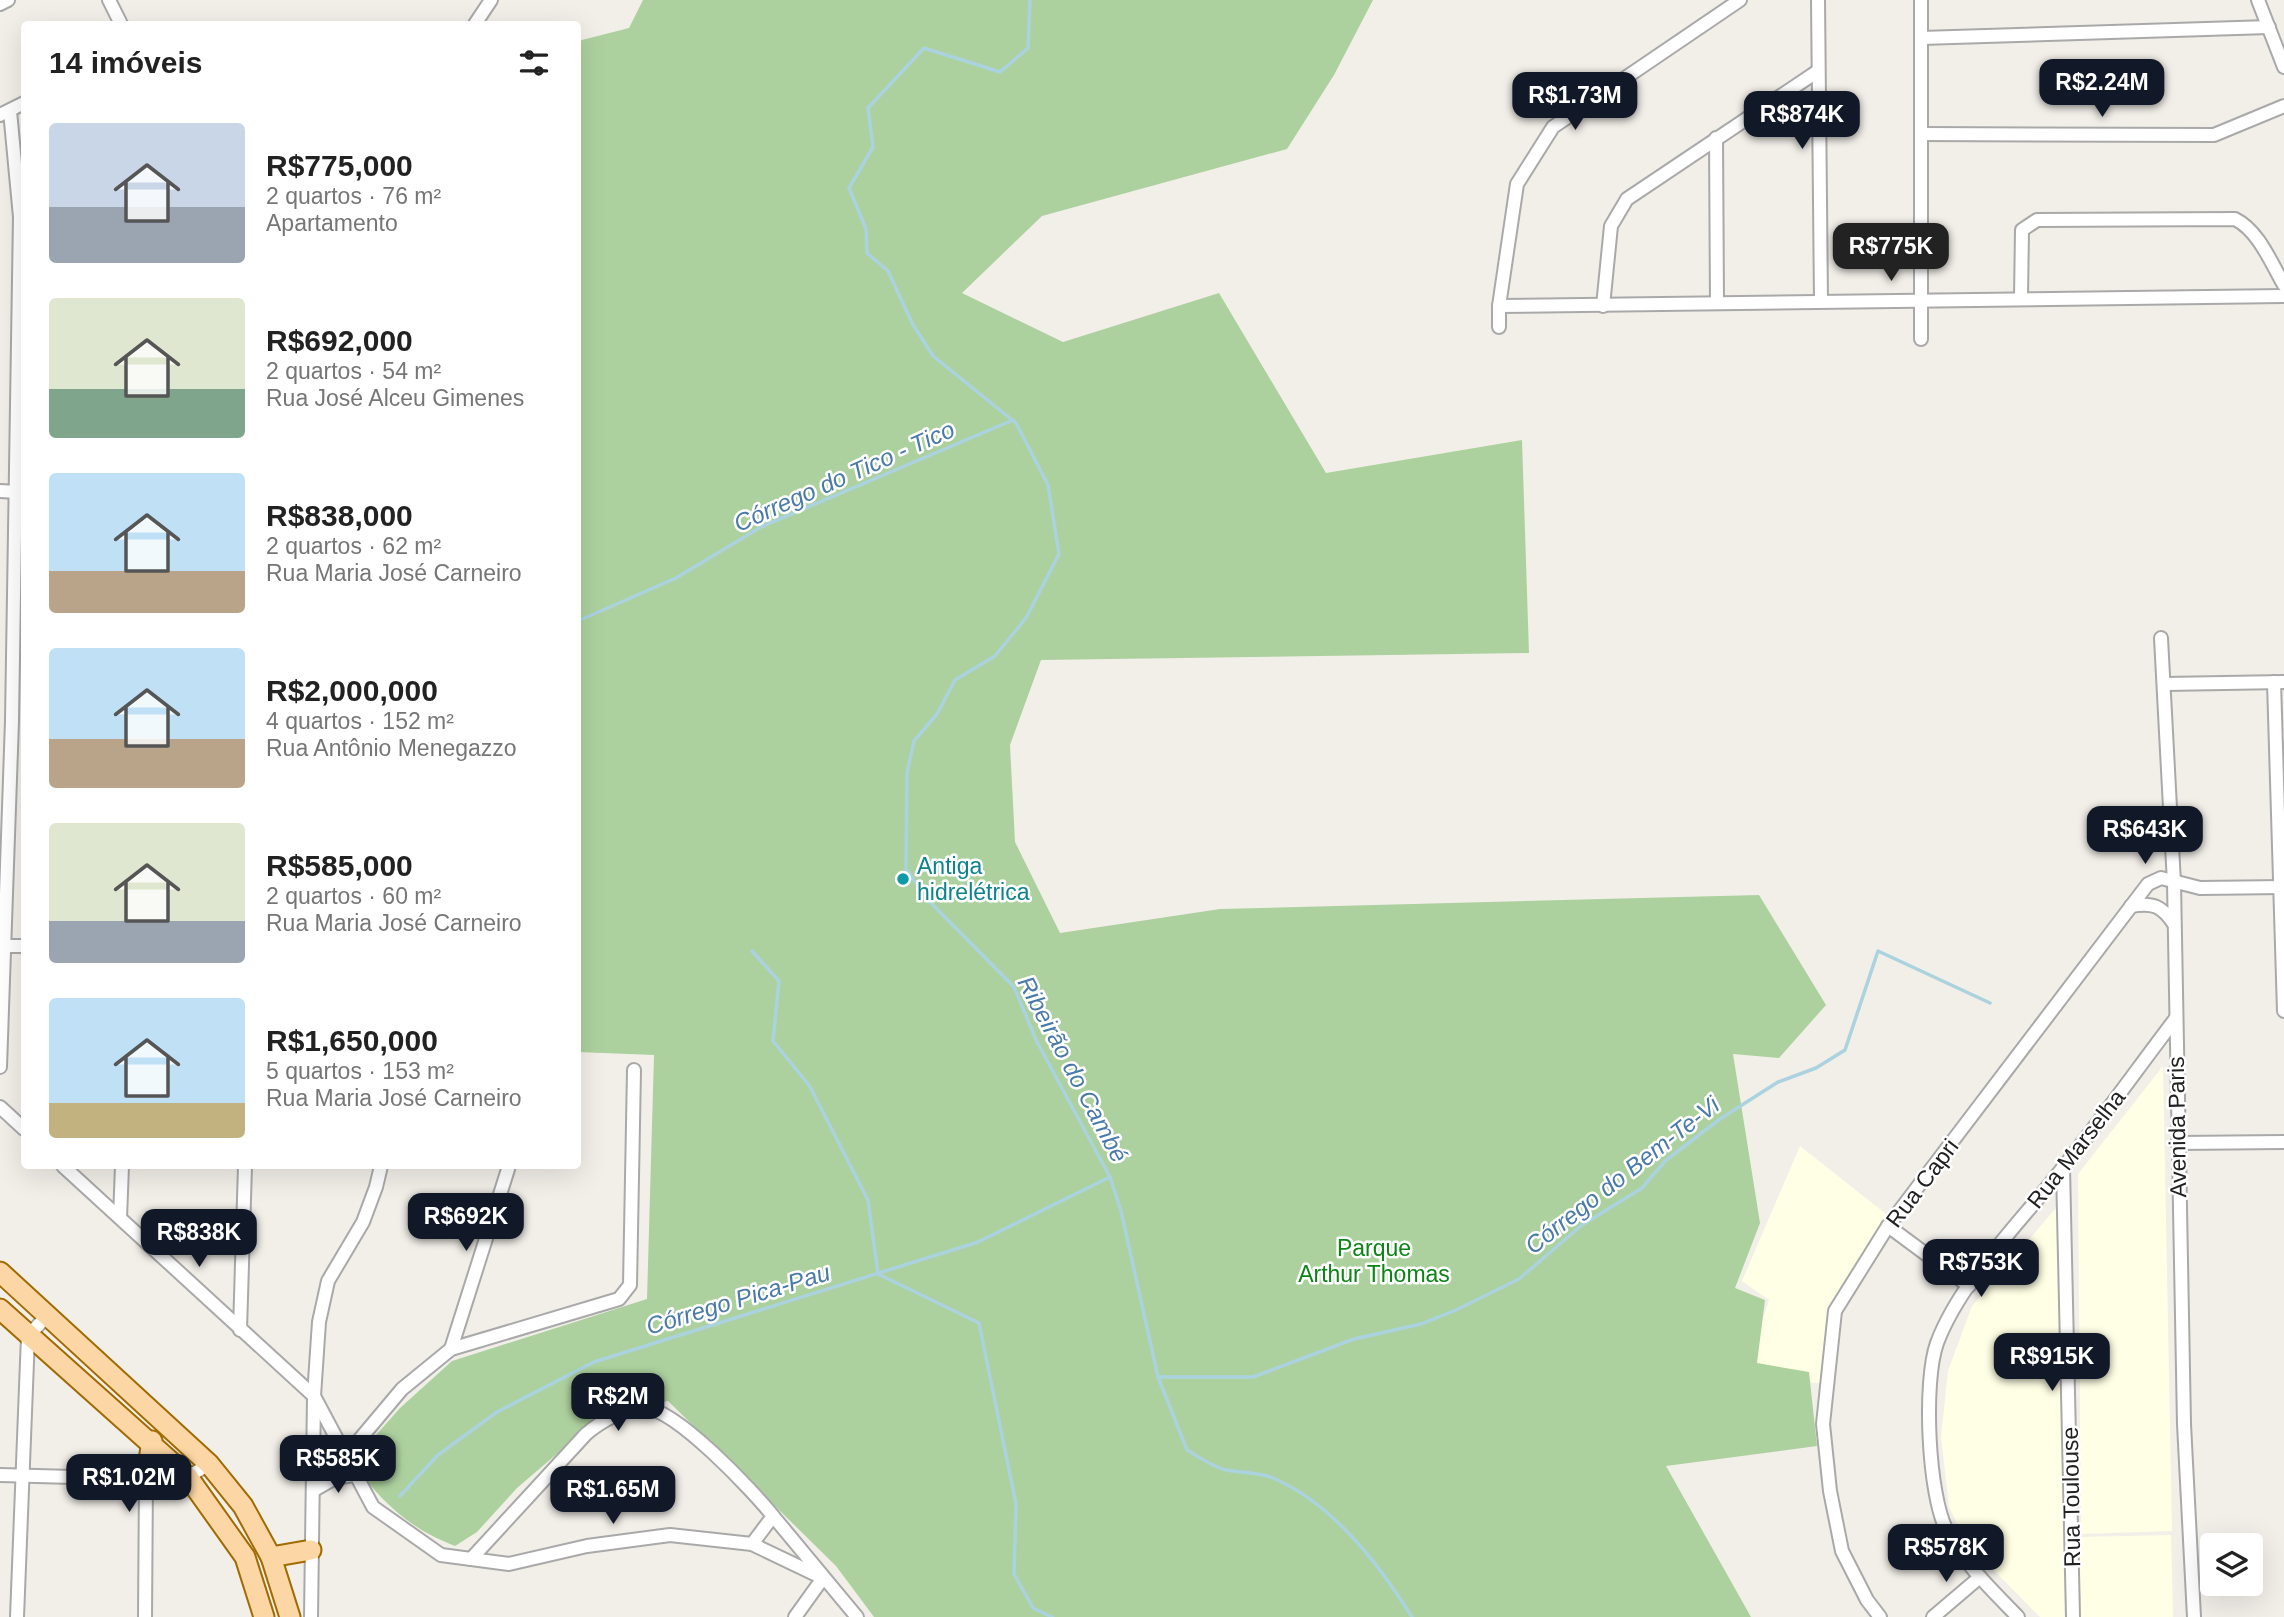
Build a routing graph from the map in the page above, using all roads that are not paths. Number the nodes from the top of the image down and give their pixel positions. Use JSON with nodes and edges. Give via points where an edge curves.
{"nodes":[{"id":1,"x":8,"y":0,"type":"edge"},
{"id":2,"x":109,"y":0,"type":"edge"},
{"id":3,"x":491,"y":0,"type":"edge"},
{"id":4,"x":1740,"y":0,"type":"edge"},
{"id":5,"x":1818,"y":0,"type":"edge"},
{"id":6,"x":1921,"y":0,"type":"edge"},
{"id":7,"x":2258,"y":0,"type":"edge"},
{"id":8,"x":0,"y":4,"type":"edge"},
{"id":9,"x":120,"y":21,"type":"edge"},
{"id":10,"x":477,"y":21,"type":"edge"},
{"id":11,"x":2269,"y":27,"type":"junction"},
{"id":12,"x":1921,"y":38,"type":"junction"},
{"id":13,"x":2284,"y":67,"type":"edge"},
{"id":14,"x":1818,"y":71,"type":"junction"},
{"id":15,"x":2284,"y":106,"type":"edge"},
{"id":16,"x":15,"y":109,"type":"edge"},
{"id":17,"x":1921,"y":134,"type":"junction"},
{"id":18,"x":1716,"y":138,"type":"junction"},
{"id":19,"x":21,"y":202,"type":"edge"},
{"id":20,"x":21,"y":272,"type":"edge"},
{"id":21,"x":2284,"y":285,"type":"edge"},
{"id":22,"x":2284,"y":296,"type":"edge"},
{"id":23,"x":2021,"y":298,"type":"junction"},
{"id":24,"x":1921,"y":299,"type":"junction"},
{"id":25,"x":1821,"y":301,"type":"junction"},
{"id":26,"x":1717,"y":303,"type":"junction"},
{"id":27,"x":1499,"y":306,"type":"junction"},
{"id":28,"x":1602,"y":306,"type":"junction"},
{"id":29,"x":1499,"y":327,"type":"dead end"},
{"id":30,"x":1921,"y":339,"type":"dead end"},
{"id":31,"x":0,"y":491,"type":"edge"},
{"id":32,"x":17,"y":492,"type":"junction"},
{"id":33,"x":2161,"y":638,"type":"dead end"},
{"id":34,"x":2279,"y":682,"type":"edge"},
{"id":35,"x":2165,"y":684,"type":"junction"},
{"id":36,"x":18,"y":721,"type":"edge"},
{"id":37,"x":2174,"y":883,"type":"junction"},
{"id":38,"x":2282,"y":887,"type":"edge"},
{"id":39,"x":2131,"y":906,"type":"junction"},
{"id":40,"x":2175,"y":926,"type":"junction"},
{"id":41,"x":3,"y":946,"type":"edge"},
{"id":42,"x":21,"y":946,"type":"edge"},
{"id":43,"x":2284,"y":1011,"type":"edge"},
{"id":44,"x":2176,"y":1018,"type":"junction"},
{"id":45,"x":0,"y":1067,"type":"edge"},
{"id":46,"x":634,"y":1070,"type":"dead end"},
{"id":47,"x":0,"y":1107,"type":"edge"},
{"id":48,"x":21,"y":1126,"type":"edge"},
{"id":49,"x":2284,"y":1142,"type":"edge"},
{"id":50,"x":2177,"y":1143,"type":"junction"},
{"id":51,"x":2063,"y":1168,"type":"junction"},
{"id":52,"x":66,"y":1169,"type":"edge"},
{"id":53,"x":122,"y":1169,"type":"edge"},
{"id":54,"x":245,"y":1169,"type":"edge"},
{"id":55,"x":380,"y":1169,"type":"edge"},
{"id":56,"x":508,"y":1169,"type":"edge"},
{"id":57,"x":120,"y":1218,"type":"junction"},
{"id":58,"x":1888,"y":1226,"type":"junction"},
{"id":59,"x":0,"y":1272,"type":"edge"},
{"id":60,"x":1969,"y":1286,"type":"junction"},
{"id":61,"x":0,"y":1309,"type":"edge"},
{"id":62,"x":46,"y":1317,"type":"junction"},
{"id":63,"x":240,"y":1330,"type":"junction"},
{"id":64,"x":28,"y":1336,"type":"junction"},
{"id":65,"x":451,"y":1349,"type":"junction"},
{"id":66,"x":314,"y":1396,"type":"junction"},
{"id":67,"x":152,"y":1441,"type":"junction"},
{"id":68,"x":344,"y":1458,"type":"junction"},
{"id":69,"x":209,"y":1464,"type":"junction"},
{"id":70,"x":0,"y":1475,"type":"edge"},
{"id":71,"x":353,"y":1475,"type":"junction"},
{"id":72,"x":21,"y":1476,"type":"junction"},
{"id":73,"x":188,"y":1477,"type":"junction"},
{"id":74,"x":146,"y":1479,"type":"junction"},
{"id":75,"x":314,"y":1490,"type":"junction"},
{"id":76,"x":773,"y":1516,"type":"junction"},
{"id":77,"x":752,"y":1544,"type":"junction"},
{"id":78,"x":311,"y":1550,"type":"junction"},
{"id":79,"x":271,"y":1557,"type":"junction"},
{"id":80,"x":471,"y":1559,"type":"junction"},
{"id":81,"x":1980,"y":1577,"type":"junction"},
{"id":82,"x":823,"y":1578,"type":"junction"},
{"id":83,"x":17,"y":1617,"type":"edge"},
{"id":84,"x":145,"y":1617,"type":"edge"},
{"id":85,"x":264,"y":1617,"type":"edge"},
{"id":86,"x":290,"y":1617,"type":"edge"},
{"id":87,"x":311,"y":1617,"type":"edge"},
{"id":88,"x":795,"y":1617,"type":"edge"},
{"id":89,"x":857,"y":1617,"type":"edge"},
{"id":90,"x":1881,"y":1617,"type":"edge"},
{"id":91,"x":1933,"y":1617,"type":"edge"},
{"id":92,"x":2018,"y":1617,"type":"edge"},
{"id":93,"x":2073,"y":1617,"type":"edge"},
{"id":94,"x":2194,"y":1617,"type":"edge"}],
"edges":[{"from":1,"to":8,"type":"street"},
{"from":2,"to":9,"type":"street"},
{"from":3,"to":10,"type":"street"},
{"from":4,"to":27,"type":"street","via":[[1553,127],[1517,184]]},
{"from":5,"to":14,"type":"street"},
{"from":6,"to":12,"type":"street"},
{"from":7,"to":11,"type":"street"},
{"from":11,"to":12,"type":"street"},
{"from":11,"to":13,"type":"street"},
{"from":12,"to":17,"type":"street"},
{"from":14,"to":18,"type":"street"},
{"from":14,"to":25,"type":"street"},
{"from":15,"to":17,"type":"street","via":[[2214,135]]},
{"from":16,"to":19,"type":"street"},
{"from":17,"to":24,"type":"street"},
{"from":18,"to":26,"type":"street"},
{"from":18,"to":28,"type":"street","via":[[1626,199],[1611,226]]},
{"from":20,"to":32,"type":"street"},
{"from":21,"to":23,"type":"street","via":[[2255,235],[2235,219],[2037,220],[2022,230]]},
{"from":22,"to":23,"type":"street"},
{"from":23,"to":24,"type":"street"},
{"from":24,"to":25,"type":"street"},
{"from":24,"to":30,"type":"street"},
{"from":25,"to":26,"type":"street"},
{"from":26,"to":28,"type":"street"},
{"from":27,"to":28,"type":"street"},
{"from":27,"to":29,"type":"street"},
{"from":31,"to":32,"type":"street"},
{"from":32,"to":36,"type":"street"},
{"from":33,"to":35,"type":"street","name":"Avenida Paris"},
{"from":34,"to":35,"type":"street"},
{"from":34,"to":38,"type":"street"},
{"from":35,"to":37,"type":"street","name":"Avenida Paris"},
{"from":36,"to":41,"type":"street"},
{"from":37,"to":38,"type":"street","name":"Rua Capri","via":[[2200,888]]},
{"from":37,"to":39,"type":"street","name":"Rua Capri","via":[[2155,880]]},
{"from":37,"to":40,"type":"street","name":"Avenida Paris"},
{"from":38,"to":43,"type":"street"},
{"from":39,"to":40,"type":"street","via":[[2159,906]]},
{"from":39,"to":58,"type":"street","name":"Rua Capri"},
{"from":40,"to":44,"type":"street","name":"Avenida Paris"},
{"from":41,"to":42,"type":"street"},
{"from":41,"to":45,"type":"street"},
{"from":44,"to":50,"type":"street","name":"Avenida Paris"},
{"from":44,"to":51,"type":"street","name":"Rua Marselha"},
{"from":46,"to":65,"type":"street","via":[[630,1285],[619,1299]]},
{"from":47,"to":48,"type":"street"},
{"from":49,"to":50,"type":"street"},
{"from":50,"to":94,"type":"street","name":"Avenida Paris"},
{"from":51,"to":60,"type":"street","name":"Rua Marselha"},
{"from":51,"to":93,"type":"street","name":"Rua Toulouse"},
{"from":52,"to":57,"type":"street"},
{"from":53,"to":57,"type":"street"},
{"from":54,"to":63,"type":"street"},
{"from":55,"to":66,"type":"street","via":[[363,1222],[328,1281],[319,1322]]},
{"from":56,"to":65,"type":"street"},
{"from":57,"to":63,"type":"street"},
{"from":58,"to":60,"type":"street"},
{"from":58,"to":90,"type":"street","name":"Rua Capri","via":[[1835,1311],[1823,1424],[1842,1551]]},
{"from":59,"to":62,"type":"main road"},
{"from":60,"to":81,"type":"street","name":"Rua Marselha","via":[[1936,1344],[1928,1413],[1934,1497],[1947,1531]]},
{"from":61,"to":64,"type":"main road"},
{"from":62,"to":64,"type":"street"},
{"from":62,"to":69,"type":"main road"},
{"from":63,"to":66,"type":"street"},
{"from":64,"to":67,"type":"main road"},
{"from":64,"to":72,"type":"street"},
{"from":65,"to":68,"type":"street","via":[[402,1389]]},
{"from":66,"to":68,"type":"street"},
{"from":66,"to":75,"type":"street"},
{"from":67,"to":73,"type":"main road"},
{"from":67,"to":74,"type":"main road"},
{"from":68,"to":71,"type":"street"},
{"from":69,"to":73,"type":"street"},
{"from":69,"to":79,"type":"main road","via":[[243,1506]]},
{"from":70,"to":72,"type":"street"},
{"from":71,"to":75,"type":"street","via":[[335,1478]]},
{"from":71,"to":80,"type":"street","via":[[373,1507],[441,1555]]},
{"from":72,"to":74,"type":"street"},
{"from":72,"to":83,"type":"street"},
{"from":73,"to":74,"type":"street"},
{"from":73,"to":85,"type":"main road","via":[[245,1556]]},
{"from":74,"to":84,"type":"street"},
{"from":75,"to":78,"type":"street"},
{"from":76,"to":77,"type":"street"},
{"from":76,"to":80,"type":"street","via":[[719,1459],[667,1416],[644,1407],[597,1424]]},
{"from":76,"to":82,"type":"street"},
{"from":77,"to":80,"type":"street","via":[[670,1535],[587,1546],[509,1564]]},
{"from":77,"to":82,"type":"street"},
{"from":78,"to":79,"type":"main road"},
{"from":78,"to":87,"type":"street"},
{"from":79,"to":86,"type":"main road"},
{"from":81,"to":91,"type":"street"},
{"from":81,"to":92,"type":"street","name":"Rua Marselha"},
{"from":82,"to":88,"type":"street"},
{"from":82,"to":89,"type":"street"}]}
